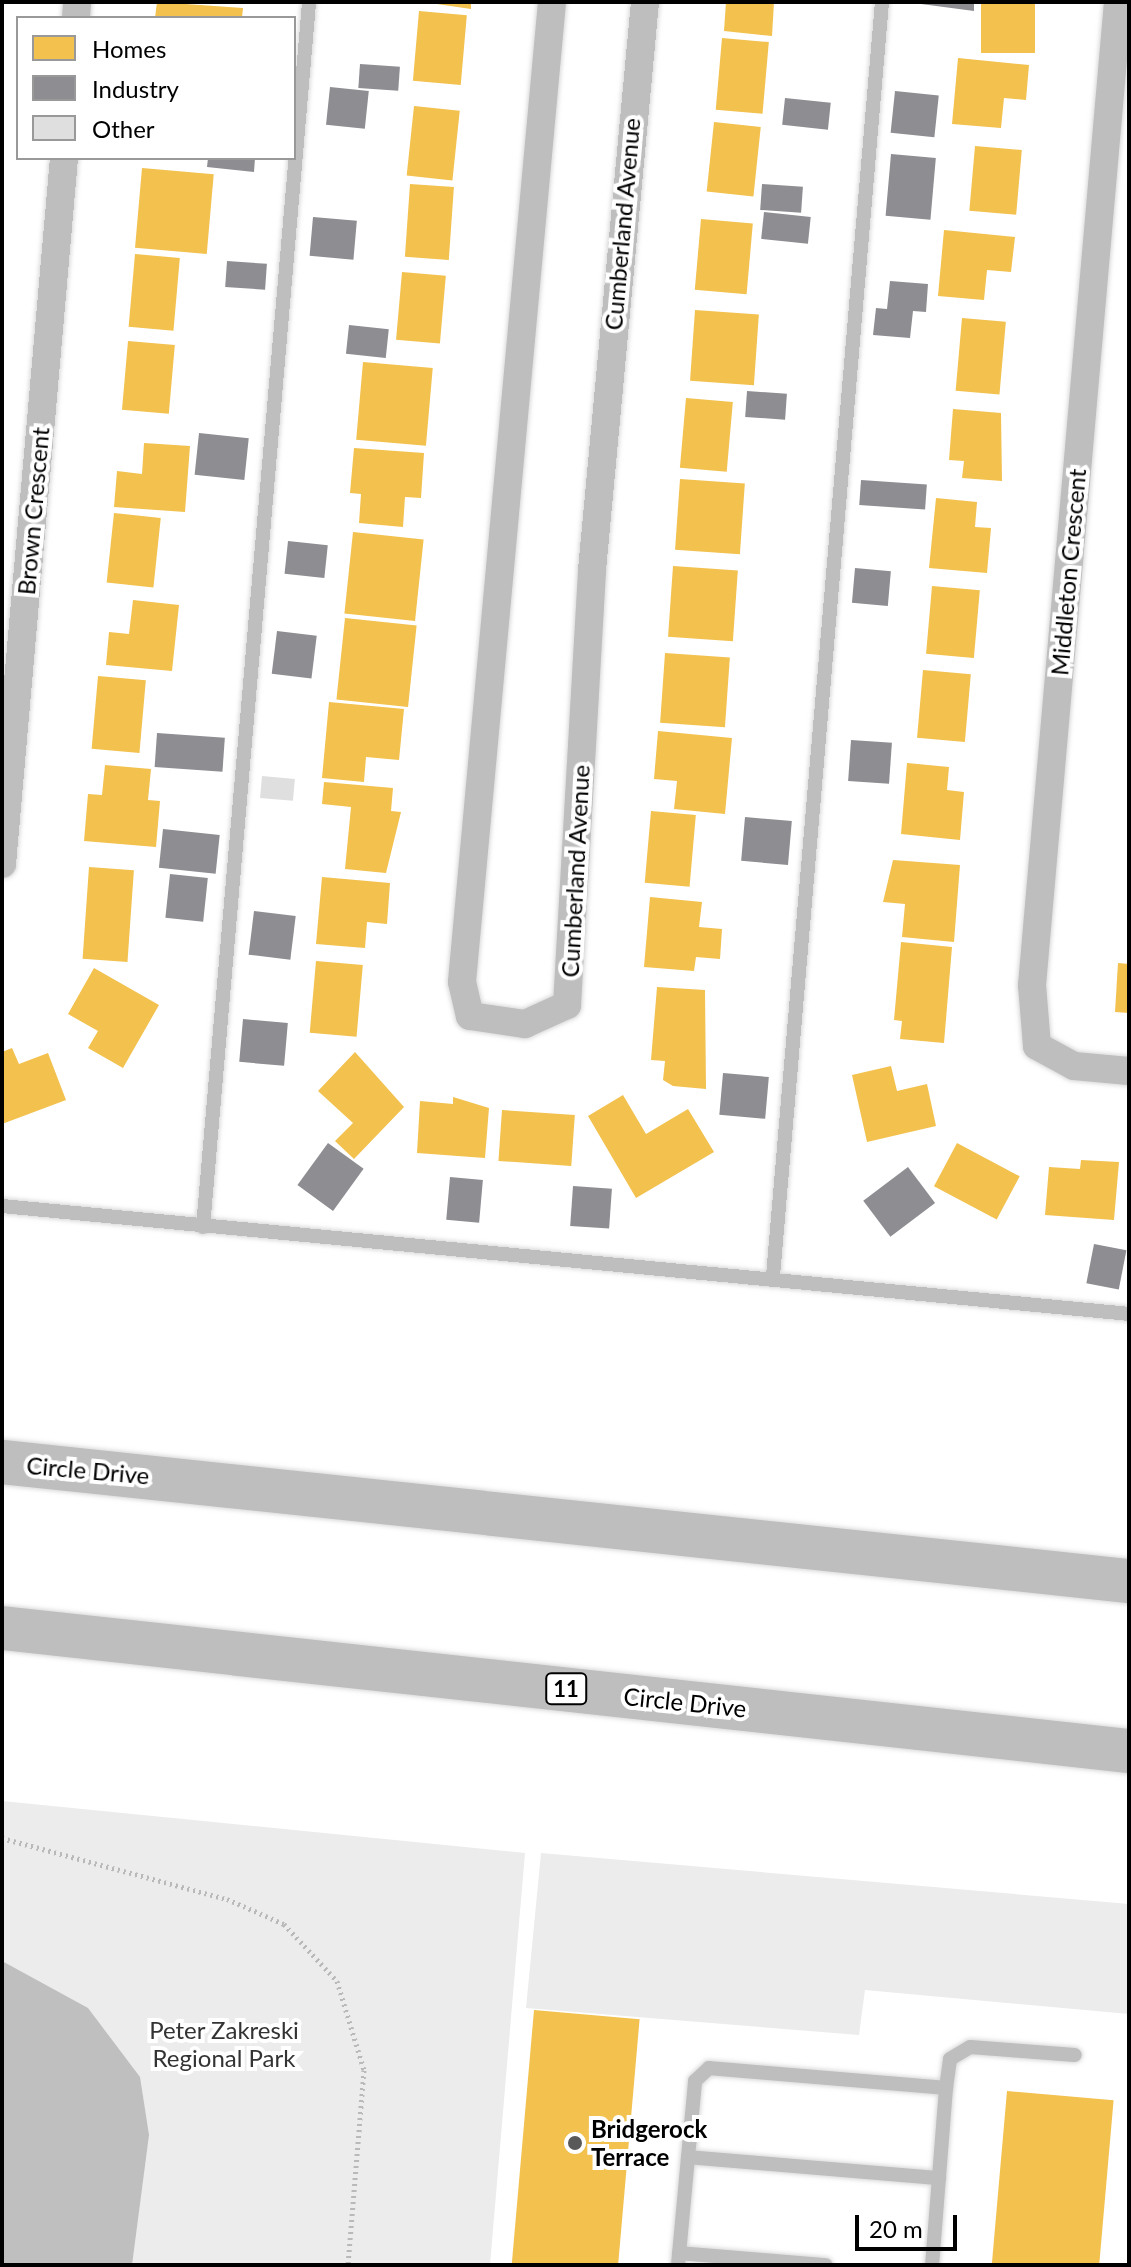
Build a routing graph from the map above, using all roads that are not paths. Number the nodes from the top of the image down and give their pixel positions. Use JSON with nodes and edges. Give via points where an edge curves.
{"nodes":[{"id":1,"x":309,"y":2,"type":"edge"},
{"id":2,"x":552,"y":2,"type":"edge"},
{"id":3,"x":645,"y":2,"type":"edge"},
{"id":4,"x":882,"y":2,"type":"edge"},
{"id":5,"x":1118,"y":2,"type":"edge"},
{"id":6,"x":296,"y":152,"type":"edge"},
{"id":7,"x":64,"y":160,"type":"edge"},
{"id":8,"x":295,"y":160,"type":"edge"},
{"id":9,"x":2,"y":864,"type":"edge"},
{"id":10,"x":1129,"y":1071,"type":"edge"},
{"id":11,"x":2,"y":1206,"type":"edge"},
{"id":12,"x":203,"y":1227,"type":"junction"},
{"id":13,"x":773,"y":1276,"type":"junction"},
{"id":14,"x":1129,"y":1314,"type":"edge"},
{"id":15,"x":2,"y":1462,"type":"edge"},
{"id":16,"x":1129,"y":1581,"type":"edge"},
{"id":17,"x":2,"y":1628,"type":"edge"},
{"id":18,"x":1129,"y":1751,"type":"edge"},
{"id":19,"x":1075,"y":2055,"type":"dead end"},
{"id":20,"x":946,"y":2088,"type":"junction"},
{"id":21,"x":688,"y":2157,"type":"junction"},
{"id":22,"x":939,"y":2178,"type":"junction"},
{"id":23,"x":678,"y":2259,"type":"edge"},
{"id":24,"x":826,"y":2265,"type":"edge"},
{"id":25,"x":932,"y":2265,"type":"edge"}],
"edges":[{"from":1,"to":6,"type":"lane"},
{"from":2,"to":3,"type":"street","name":"Cumberland Avenue","via":[[462,982],[470,1016],[525,1024],[567,1005],[592,570]]},
{"from":4,"to":13,"type":"lane"},
{"from":5,"to":10,"type":"street","name":"Middleton Crescent","via":[[1032,985],[1037,1046],[1074,1066]]},
{"from":7,"to":9,"type":"street","name":"Brown Crescent"},
{"from":8,"to":12,"type":"lane"},
{"from":11,"to":12,"type":"lane"},
{"from":12,"to":13,"type":"lane"},
{"from":13,"to":14,"type":"lane"},
{"from":15,"to":16,"type":"highway","name":"Circle Drive"},
{"from":17,"to":18,"type":"highway","name":"Circle Drive","number":"11"},
{"from":19,"to":20,"type":"lane","via":[[970,2047],[950,2059]]},
{"from":20,"to":21,"type":"lane","via":[[709,2068],[695,2081]]},
{"from":20,"to":22,"type":"lane"},
{"from":21,"to":22,"type":"lane"},
{"from":21,"to":23,"type":"lane"},
{"from":22,"to":25,"type":"lane"},
{"from":23,"to":24,"type":"lane"}]}
